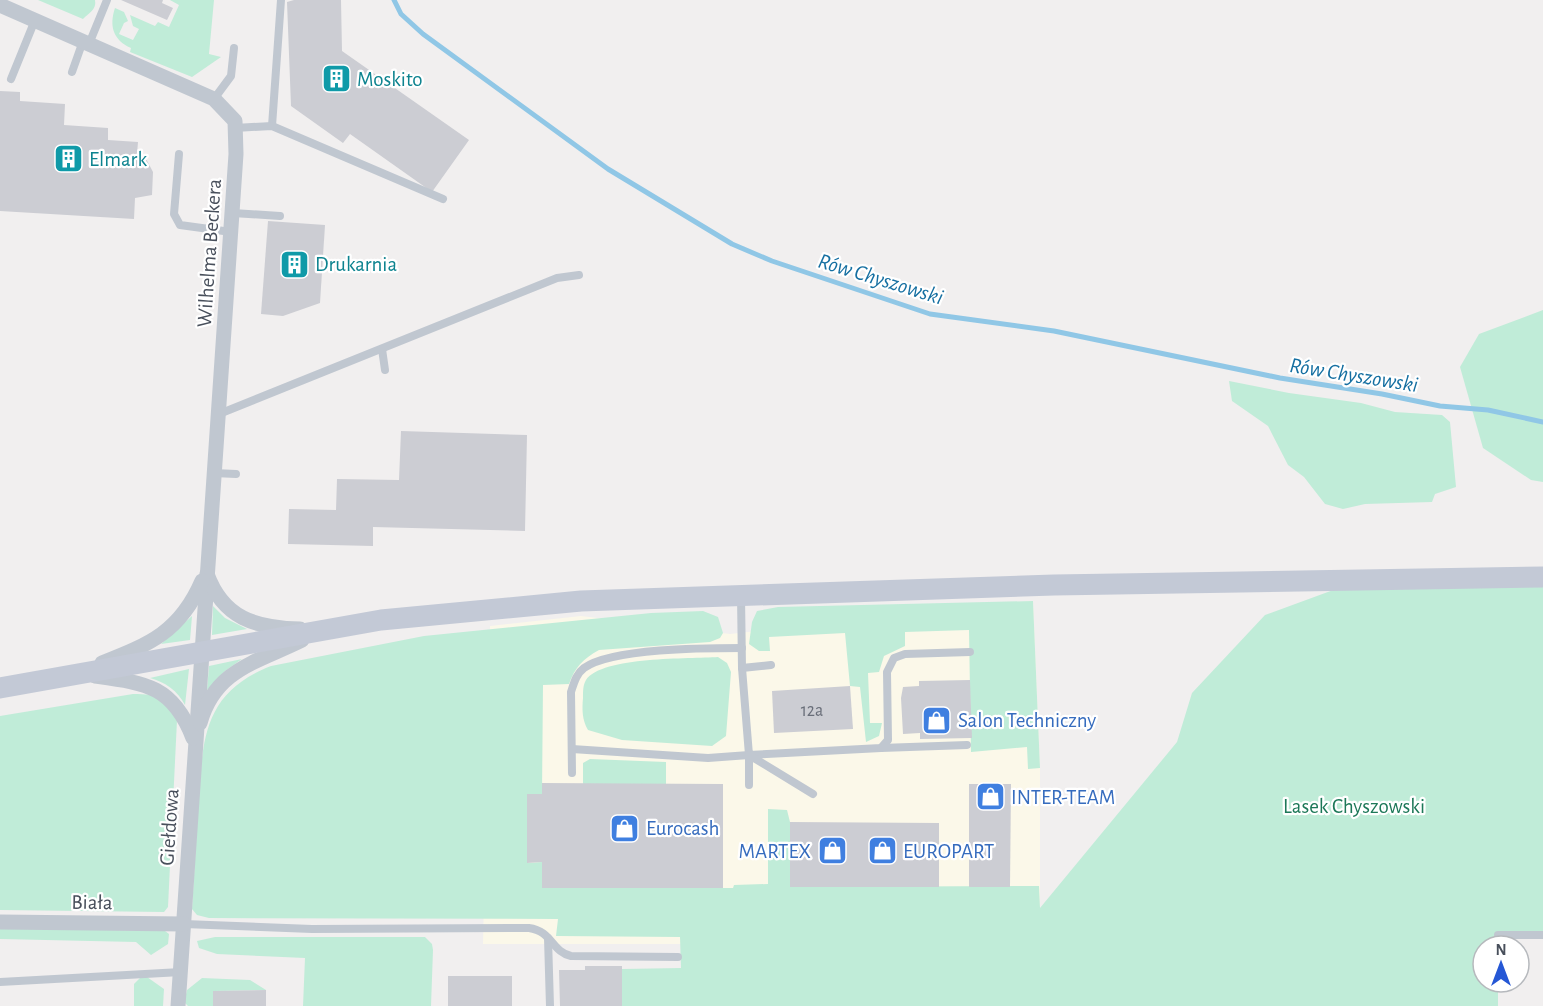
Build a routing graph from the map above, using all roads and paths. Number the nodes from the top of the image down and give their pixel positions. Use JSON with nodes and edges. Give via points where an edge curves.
{"nodes":[{"id":1,"x":107,"y":0,"type":"edge"},
{"id":2,"x":281,"y":0,"type":"edge"},
{"id":3,"x":0,"y":5,"type":"edge"},
{"id":4,"x":34,"y":20,"type":"junction"},
{"id":5,"x":86,"y":43,"type":"junction"},
{"id":6,"x":234,"y":48,"type":"dead end"},
{"id":7,"x":72,"y":72,"type":"dead end"},
{"id":8,"x":11,"y":79,"type":"dead end"},
{"id":9,"x":214,"y":99,"type":"junction"},
{"id":10,"x":272,"y":126,"type":"junction"},
{"id":11,"x":235,"y":128,"type":"junction"},
{"id":12,"x":179,"y":154,"type":"dead end"},
{"id":13,"x":443,"y":199,"type":"dead end"},
{"id":14,"x":233,"y":213,"type":"junction"},
{"id":15,"x":280,"y":216,"type":"dead end"},
{"id":16,"x":231,"y":232,"type":"junction"},
{"id":17,"x":579,"y":275,"type":"dead end"},
{"id":18,"x":381,"y":349,"type":"junction"},
{"id":19,"x":385,"y":370,"type":"dead end"},
{"id":20,"x":219,"y":414,"type":"junction"},
{"id":21,"x":214,"y":473,"type":"junction"},
{"id":22,"x":236,"y":474,"type":"dead end"},
{"id":23,"x":206,"y":572,"type":"junction"},
{"id":24,"x":1543,"y":577,"type":"edge"},
{"id":25,"x":741,"y":594,"type":"junction"},
{"id":26,"x":324,"y":629,"type":"junction"},
{"id":27,"x":742,"y":648,"type":"junction"},
{"id":28,"x":201,"y":651,"type":"junction"},
{"id":29,"x":970,"y":652,"type":"dead end"},
{"id":30,"x":771,"y":665,"type":"dead end"},
{"id":31,"x":742,"y":668,"type":"junction"},
{"id":32,"x":77,"y":674,"type":"junction"},
{"id":33,"x":0,"y":688,"type":"edge"},
{"id":34,"x":195,"y":744,"type":"junction"},
{"id":35,"x":967,"y":745,"type":"dead end"},
{"id":36,"x":881,"y":748,"type":"junction"},
{"id":37,"x":572,"y":749,"type":"junction"},
{"id":38,"x":749,"y":755,"type":"junction"},
{"id":39,"x":572,"y":773,"type":"dead end"},
{"id":40,"x":749,"y":785,"type":"dead end"},
{"id":41,"x":813,"y":794,"type":"dead end"},
{"id":42,"x":0,"y":922,"type":"edge"},
{"id":43,"x":184,"y":924,"type":"junction"},
{"id":44,"x":548,"y":936,"type":"junction"},
{"id":45,"x":678,"y":957,"type":"dead end"},
{"id":46,"x":181,"y":972,"type":"junction"},
{"id":47,"x":0,"y":982,"type":"edge"},
{"id":48,"x":178,"y":1006,"type":"edge"},
{"id":49,"x":550,"y":1006,"type":"edge"}],
"edges":[{"from":1,"to":5,"type":"lane"},
{"from":2,"to":10,"type":"lane"},
{"from":3,"to":4,"type":"street"},
{"from":4,"to":5,"type":"street"},
{"from":4,"to":8,"type":"lane"},
{"from":5,"to":7,"type":"lane"},
{"from":5,"to":9,"type":"street"},
{"from":6,"to":9,"type":"lane","via":[[231,76]]},
{"from":9,"to":11,"type":"street","via":[[235,121]]},
{"from":10,"to":11,"type":"lane"},
{"from":10,"to":13,"type":"lane"},
{"from":11,"to":14,"type":"street","name":"Wilhelma Beckera"},
{"from":12,"to":16,"type":"lane","via":[[174,214],[180,225]]},
{"from":14,"to":15,"type":"lane"},
{"from":14,"to":16,"type":"street","name":"Wilhelma Beckera"},
{"from":16,"to":20,"type":"street","name":"Wilhelma Beckera"},
{"from":17,"to":18,"type":"lane","via":[[557,278]]},
{"from":18,"to":19,"type":"lane"},
{"from":18,"to":20,"type":"lane"},
{"from":20,"to":21,"type":"street","name":"Wilhelma Beckera"},
{"from":21,"to":22,"type":"lane"},
{"from":21,"to":23,"type":"street","name":"Wilhelma Beckera"},
{"from":23,"to":26,"type":"street","via":[[222,603],[237,616],[288,629]]},
{"from":23,"to":28,"type":"street","name":"Wilhelma Beckera"},
{"from":23,"to":32,"type":"street","via":[[195,598],[170,629],[144,646]]},
{"from":24,"to":25,"type":"main road"},
{"from":25,"to":26,"type":"main road","via":[[455,611]]},
{"from":25,"to":27,"type":"lane"},
{"from":26,"to":28,"type":"main road"},
{"from":26,"to":34,"type":"street","via":[[227,677],[208,704]]},
{"from":27,"to":31,"type":"lane"},
{"from":27,"to":37,"type":"lane","via":[[638,654],[603,659],[582,669],[572,692]]},
{"from":28,"to":32,"type":"main road"},
{"from":28,"to":34,"type":"street","name":"Giełdowa"},
{"from":29,"to":36,"type":"lane","via":[[905,654],[894,658],[887,672],[888,740]]},
{"from":30,"to":31,"type":"lane"},
{"from":31,"to":38,"type":"lane"},
{"from":32,"to":33,"type":"main road"},
{"from":32,"to":34,"type":"street","via":[[154,688],[177,705]]},
{"from":34,"to":43,"type":"street","name":"Giełdowa"},
{"from":35,"to":36,"type":"lane"},
{"from":36,"to":38,"type":"lane"},
{"from":37,"to":38,"type":"lane","via":[[708,758]]},
{"from":37,"to":39,"type":"lane"},
{"from":38,"to":40,"type":"lane"},
{"from":38,"to":41,"type":"lane"},
{"from":42,"to":43,"type":"street","name":"Biała"},
{"from":43,"to":44,"type":"lane","via":[[312,929],[529,928]]},
{"from":43,"to":46,"type":"street","name":"Giełdowa"},
{"from":44,"to":45,"type":"lane","via":[[561,952],[573,957]]},
{"from":44,"to":49,"type":"lane"},
{"from":46,"to":47,"type":"lane"},
{"from":46,"to":48,"type":"street","name":"Giełdowa"}]}
